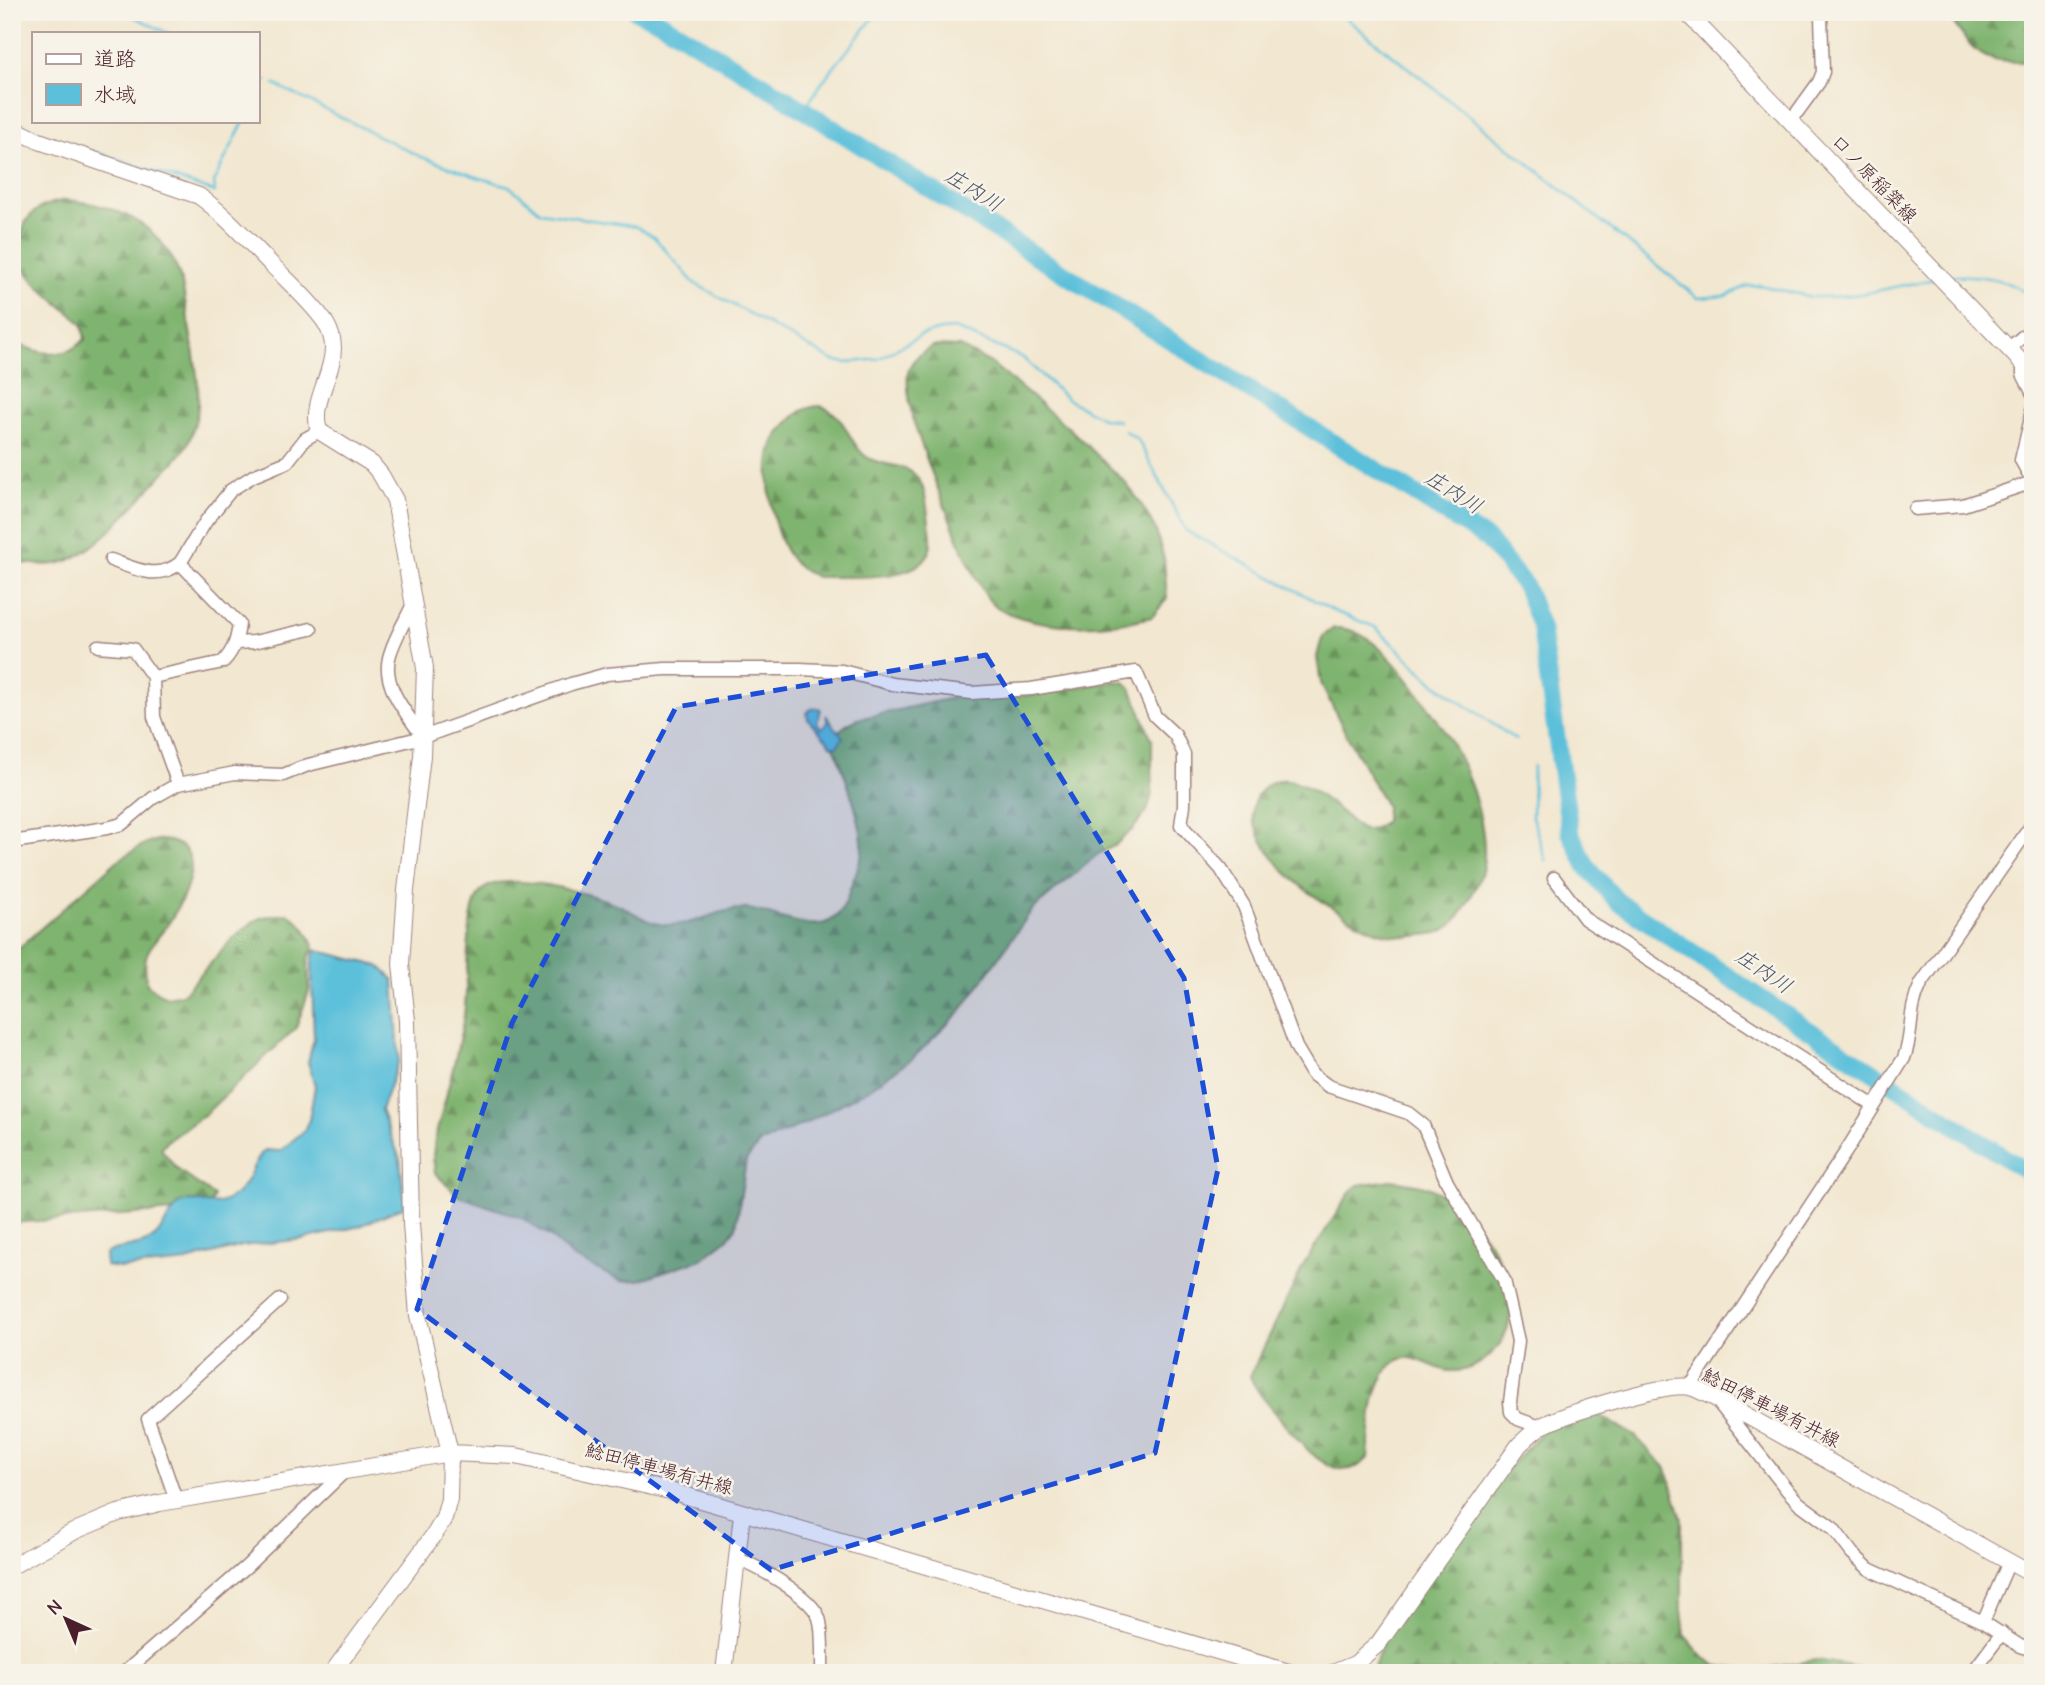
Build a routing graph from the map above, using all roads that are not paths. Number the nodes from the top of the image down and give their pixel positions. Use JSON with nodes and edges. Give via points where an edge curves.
{"nodes":[{"id":1,"x":1686,"y":12,"type":"edge"},
{"id":2,"x":1819,"y":12,"type":"edge"},
{"id":3,"x":1790,"y":122,"type":"junction"},
{"id":4,"x":12,"y":128,"type":"edge"},
{"id":5,"x":2033,"y":328,"type":"edge"},
{"id":6,"x":2009,"y":348,"type":"junction"},
{"id":7,"x":2028,"y":368,"type":"edge"},
{"id":8,"x":2033,"y":394,"type":"edge"},
{"id":9,"x":2033,"y":410,"type":"edge"},
{"id":10,"x":319,"y":431,"type":"junction"},
{"id":11,"x":1915,"y":509,"type":"dead end"},
{"id":12,"x":111,"y":560,"type":"dead end"},
{"id":13,"x":180,"y":563,"type":"junction"},
{"id":14,"x":414,"y":602,"type":"junction"},
{"id":15,"x":311,"y":629,"type":"dead end"},
{"id":16,"x":236,"y":643,"type":"junction"},
{"id":17,"x":98,"y":646,"type":"dead end"},
{"id":18,"x":153,"y":677,"type":"junction"},
{"id":19,"x":423,"y":737,"type":"junction"},
{"id":20,"x":178,"y":784,"type":"junction"},
{"id":21,"x":2033,"y":823,"type":"edge"},
{"id":22,"x":12,"y":842,"type":"edge"},
{"id":23,"x":1554,"y":878,"type":"dead end"},
{"id":24,"x":1874,"y":1104,"type":"junction"},
{"id":25,"x":280,"y":1300,"type":"dead end"},
{"id":26,"x":1690,"y":1387,"type":"junction"},
{"id":27,"x":1715,"y":1398,"type":"junction"},
{"id":28,"x":1540,"y":1427,"type":"junction"},
{"id":29,"x":450,"y":1453,"type":"junction"},
{"id":30,"x":346,"y":1470,"type":"junction"},
{"id":31,"x":176,"y":1500,"type":"junction"},
{"id":32,"x":742,"y":1514,"type":"junction"},
{"id":33,"x":737,"y":1559,"type":"junction"},
{"id":34,"x":2009,"y":1562,"type":"junction"},
{"id":35,"x":12,"y":1566,"type":"edge"},
{"id":36,"x":2033,"y":1575,"type":"edge"},
{"id":37,"x":1983,"y":1622,"type":"junction"},
{"id":38,"x":2002,"y":1633,"type":"junction"},
{"id":39,"x":2033,"y":1650,"type":"edge"},
{"id":40,"x":124,"y":1673,"type":"edge"},
{"id":41,"x":332,"y":1673,"type":"edge"},
{"id":42,"x":724,"y":1673,"type":"edge"},
{"id":43,"x":822,"y":1673,"type":"edge"},
{"id":44,"x":1292,"y":1673,"type":"edge"},
{"id":45,"x":1333,"y":1673,"type":"edge"},
{"id":46,"x":1972,"y":1673,"type":"edge"}],
"edges":[{"from":1,"to":3,"type":"main road","name":"口ノ原稲築線"},
{"from":2,"to":3,"type":"street","via":[[1823,72]]},
{"from":3,"to":6,"type":"main road","name":"口ノ原稲築線"},
{"from":4,"to":10,"type":"main road","via":[[199,196],[218,210],[330,332],[333,355],[317,408]]},
{"from":5,"to":6,"type":"street"},
{"from":6,"to":7,"type":"main road","name":"口ノ原稲築線"},
{"from":7,"to":8,"type":"street","via":[[2023,374]]},
{"from":9,"to":11,"type":"street","via":[[2021,460],[2033,482],[1963,505]]},
{"from":10,"to":13,"type":"street","via":[[300,444],[287,461],[231,490]]},
{"from":10,"to":14,"type":"main road","via":[[372,464],[388,485],[395,500]]},
{"from":12,"to":13,"type":"street","via":[[152,574]]},
{"from":13,"to":16,"type":"street","via":[[239,624]]},
{"from":14,"to":19,"type":"main road","via":[[425,668]]},
{"from":14,"to":19,"type":"street","via":[[389,658],[388,676],[396,697]]},
{"from":15,"to":16,"type":"street"},
{"from":16,"to":18,"type":"street","via":[[223,662]]},
{"from":17,"to":18,"type":"street","via":[[133,649]]},
{"from":18,"to":20,"type":"street","via":[[154,717]]},
{"from":19,"to":20,"type":"street","via":[[283,775],[235,773]]},
{"from":19,"to":28,"type":"street","via":[[607,674],[664,669],[842,671],[892,684],[972,693],[1031,689],[1136,672],[1155,716],[1175,734],[1184,754],[1181,825],[1221,869],[1244,906],[1296,1047],[1311,1074],[1328,1086],[1408,1113],[1423,1125],[1447,1182],[1504,1280],[1518,1341],[1511,1412]]},
{"from":19,"to":29,"type":"main road","via":[[401,964],[418,1316]]},
{"from":20,"to":22,"type":"street","via":[[122,824]]},
{"from":21,"to":24,"type":"street","via":[[1922,985],[1913,1001],[1904,1058]]},
{"from":23,"to":24,"type":"street","via":[[1585,919]]},
{"from":24,"to":26,"type":"street"},
{"from":25,"to":31,"type":"street","via":[[148,1419]]},
{"from":26,"to":27,"type":"main road","name":"鯰田停車場有井線"},
{"from":26,"to":28,"type":"main road","name":"鯰田停車場有井線","via":[[1636,1395]]},
{"from":27,"to":34,"type":"main road","name":"鯰田停車場有井線"},
{"from":27,"to":37,"type":"street","via":[[1788,1491],[1833,1528],[1869,1569]]},
{"from":28,"to":45,"type":"main road","name":"鯰田停車場有井線","via":[[1519,1445],[1378,1644],[1355,1664]]},
{"from":29,"to":30,"type":"main road","name":"鯰田停車場有井線"},
{"from":29,"to":32,"type":"main road","name":"鯰田停車場有井線","via":[[516,1456],[567,1466]]},
{"from":29,"to":41,"type":"main road","via":[[444,1518]]},
{"from":30,"to":31,"type":"main road","name":"鯰田停車場有井線"},
{"from":30,"to":40,"type":"street","via":[[247,1566]]},
{"from":31,"to":35,"type":"main road","name":"鯰田停車場有井線","via":[[118,1513]]},
{"from":32,"to":33,"type":"main road"},
{"from":32,"to":44,"type":"main road","name":"鯰田停車場有井線"},
{"from":33,"to":42,"type":"main road"},
{"from":33,"to":43,"type":"street","via":[[804,1598],[819,1618]]},
{"from":34,"to":36,"type":"main road","name":"鯰田停車場有井線"},
{"from":34,"to":37,"type":"street"},
{"from":37,"to":38,"type":"street"},
{"from":38,"to":39,"type":"street"},
{"from":38,"to":46,"type":"street"}]}
